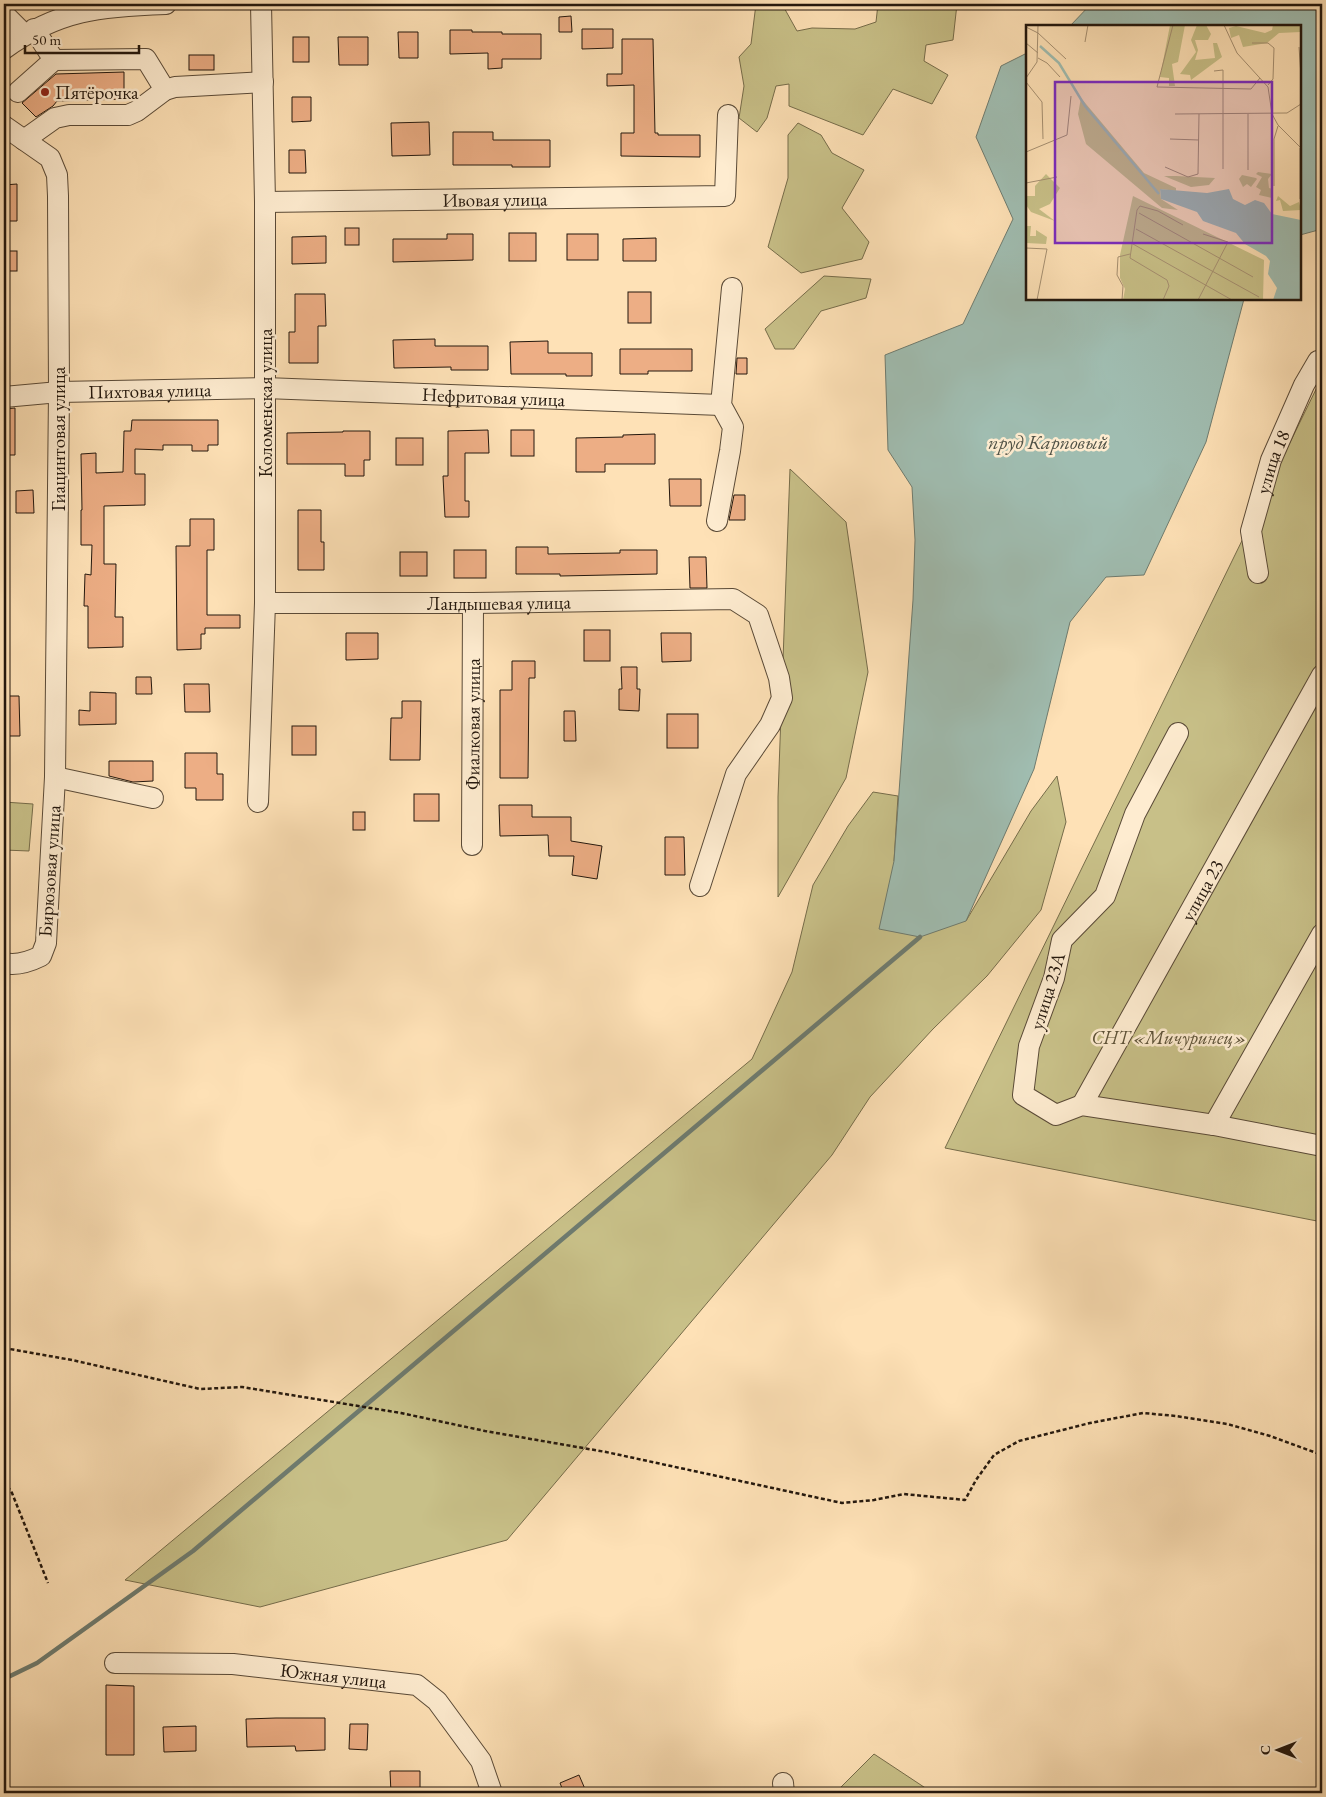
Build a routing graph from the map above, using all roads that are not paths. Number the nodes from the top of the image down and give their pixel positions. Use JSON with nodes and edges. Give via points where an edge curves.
{"nodes":[{"id":1,"x":166,"y":4,"type":"edge"},
{"id":2,"x":261,"y":4,"type":"edge"},
{"id":3,"x":4,"y":14,"type":"edge"},
{"id":4,"x":29,"y":32,"type":"junction"},
{"id":5,"x":4,"y":49,"type":"edge"},
{"id":6,"x":54,"y":60,"type":"junction"},
{"id":7,"x":263,"y":82,"type":"junction"},
{"id":8,"x":165,"y":90,"type":"junction"},
{"id":9,"x":18,"y":92,"type":"dead end"},
{"id":10,"x":728,"y":115,"type":"dead end"},
{"id":11,"x":4,"y":126,"type":"edge"},
{"id":12,"x":24,"y":140,"type":"junction"},
{"id":13,"x":265,"y":202,"type":"junction"},
{"id":14,"x":732,"y":288,"type":"dead end"},
{"id":15,"x":1321,"y":360,"type":"edge"},
{"id":16,"x":265,"y":388,"type":"junction"},
{"id":17,"x":59,"y":392,"type":"junction"},
{"id":18,"x":4,"y":397,"type":"edge"},
{"id":19,"x":721,"y":404,"type":"junction"},
{"id":20,"x":717,"y":522,"type":"dead end"},
{"id":21,"x":1258,"y":573,"type":"dead end"},
{"id":22,"x":265,"y":603,"type":"junction"},
{"id":23,"x":473,"y":603,"type":"junction"},
{"id":24,"x":1322,"y":675,"type":"edge"},
{"id":25,"x":1178,"y":733,"type":"dead end"},
{"id":26,"x":55,"y":777,"type":"junction"},
{"id":27,"x":153,"y":798,"type":"dead end"},
{"id":28,"x":258,"y":802,"type":"dead end"},
{"id":29,"x":472,"y":845,"type":"dead end"},
{"id":30,"x":700,"y":886,"type":"dead end"},
{"id":31,"x":1322,"y":934,"type":"edge"},
{"id":32,"x":4,"y":963,"type":"edge"},
{"id":33,"x":1082,"y":1105,"type":"junction"},
{"id":34,"x":1214,"y":1125,"type":"junction"},
{"id":35,"x":1322,"y":1146,"type":"edge"},
{"id":36,"x":115,"y":1663,"type":"dead end"},
{"id":37,"x":492,"y":1793,"type":"edge"}],
"edges":[{"from":1,"to":4,"type":"street","via":[[95,9],[64,17]]},
{"from":2,"to":7,"type":"street","name":"Коломенская улица"},
{"from":3,"to":4,"type":"street"},
{"from":4,"to":5,"type":"street"},
{"from":4,"to":6,"type":"street"},
{"from":6,"to":8,"type":"street","via":[[146,59]]},
{"from":6,"to":9,"type":"street"},
{"from":7,"to":8,"type":"street"},
{"from":7,"to":13,"type":"street","name":"Коломенская улица"},
{"from":8,"to":12,"type":"street","via":[[128,115],[55,118]]},
{"from":10,"to":13,"type":"street","name":"Ивовая улица","via":[[724,196]]},
{"from":11,"to":12,"type":"street","name":"Гиацинтовая улица"},
{"from":12,"to":17,"type":"street","name":"Гиацинтовая улица","via":[[50,158],[57,175]]},
{"from":13,"to":16,"type":"street","name":"Коломенская улица"},
{"from":14,"to":19,"type":"street"},
{"from":15,"to":21,"type":"street","name":"улица 18","via":[[1300,394],[1271,460],[1251,531]]},
{"from":16,"to":17,"type":"street","name":"Пихтовая улица"},
{"from":16,"to":19,"type":"street","name":"Нефритовая улица"},
{"from":16,"to":22,"type":"street","name":"Коломенская улица"},
{"from":17,"to":18,"type":"street","name":"Пихтовая улица"},
{"from":17,"to":26,"type":"street","name":"Гиацинтовая улица"},
{"from":19,"to":20,"type":"street","via":[[733,427]]},
{"from":22,"to":23,"type":"street","name":"Ландышевая улица"},
{"from":22,"to":28,"type":"street","name":"Коломенская улица"},
{"from":23,"to":29,"type":"street","name":"Фиалковая улица"},
{"from":23,"to":30,"type":"street","name":"Ландышевая улица","via":[[733,599],[758,615],[779,678],[782,698],[770,725],[736,774]]},
{"from":24,"to":33,"type":"street","name":"улица 23"},
{"from":25,"to":33,"type":"street","name":"улица 23А","via":[[1135,814],[1105,896],[1062,940],[1054,978],[1030,1046],[1023,1095],[1056,1115]]},
{"from":26,"to":27,"type":"street"},
{"from":26,"to":32,"type":"street","name":"Бирюзовая улица","via":[[46,943],[41,956],[27,963]]},
{"from":31,"to":34,"type":"street"},
{"from":33,"to":34,"type":"street"},
{"from":34,"to":35,"type":"street"},
{"from":36,"to":37,"type":"street","name":"Южная улица","via":[[233,1664],[417,1685],[437,1702],[481,1761]]}]}
